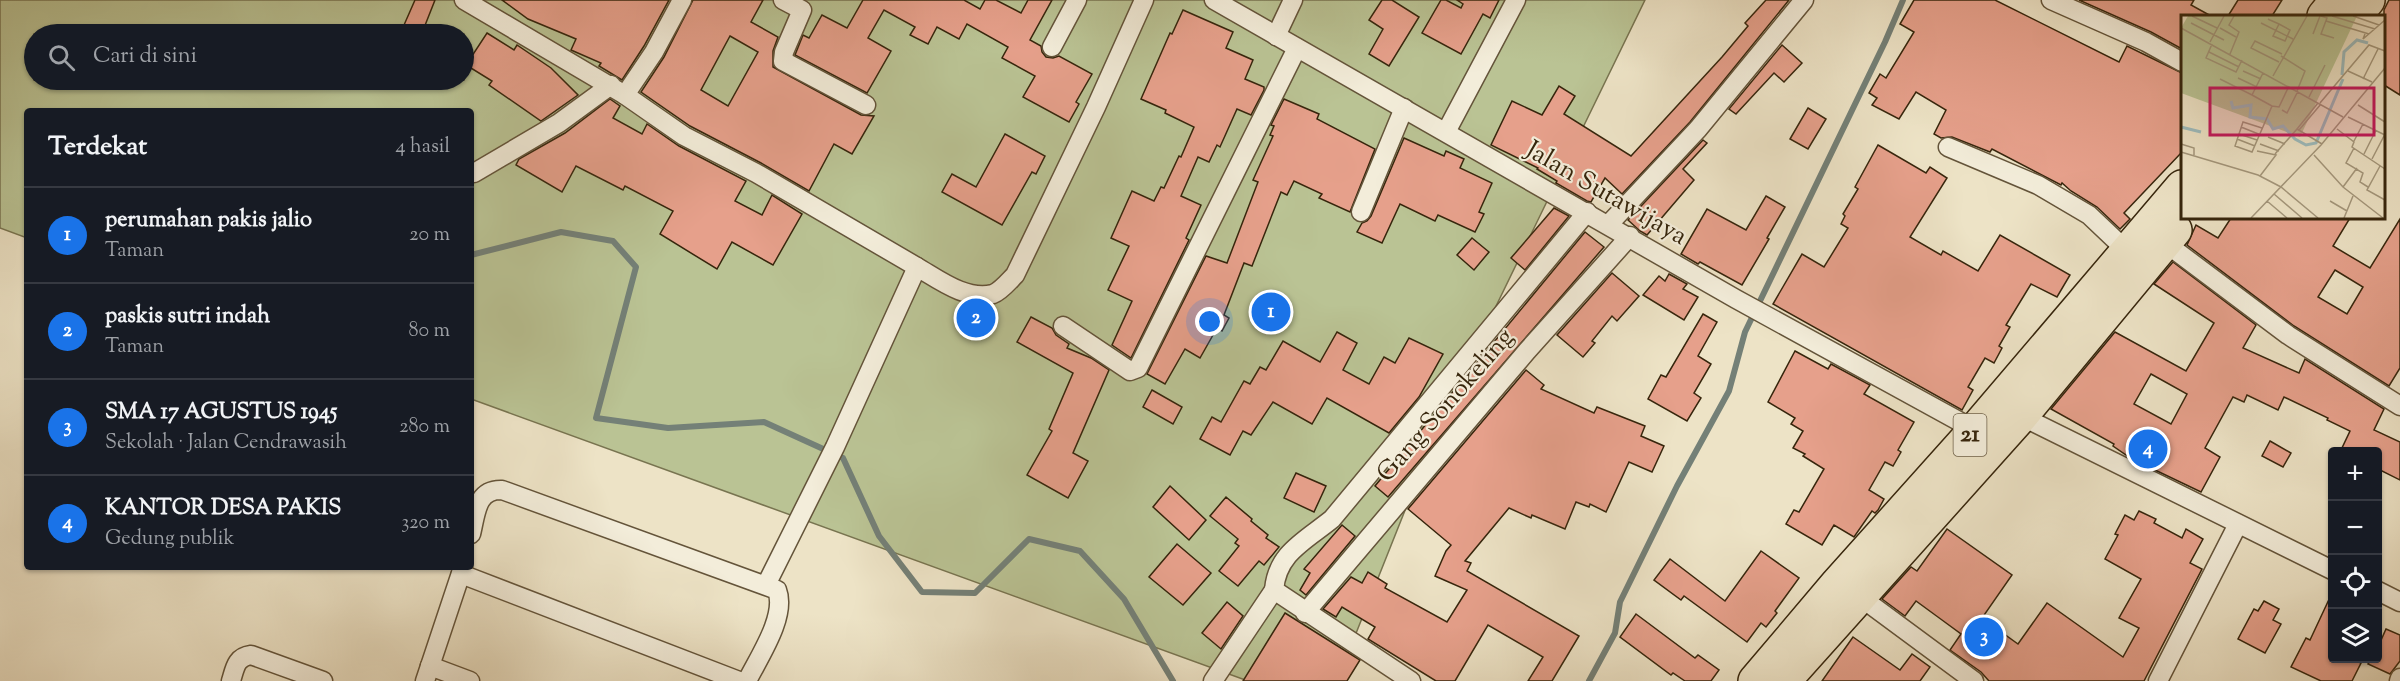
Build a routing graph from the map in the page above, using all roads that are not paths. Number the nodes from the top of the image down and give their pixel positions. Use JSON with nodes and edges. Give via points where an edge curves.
{"nodes":[{"id":1,"x":464,"y":0,"type":"edge"},
{"id":2,"x":682,"y":0,"type":"edge"},
{"id":3,"x":783,"y":0,"type":"edge"},
{"id":4,"x":1077,"y":0,"type":"edge"},
{"id":5,"x":1144,"y":0,"type":"edge"},
{"id":6,"x":1214,"y":0,"type":"edge"},
{"id":7,"x":1293,"y":0,"type":"edge"},
{"id":8,"x":1515,"y":0,"type":"edge"},
{"id":9,"x":1804,"y":0,"type":"edge"},
{"id":10,"x":2051,"y":0,"type":"edge"},
{"id":11,"x":2337,"y":0,"type":"edge"},
{"id":12,"x":2368,"y":0,"type":"edge"},
{"id":13,"x":805,"y":5,"type":"edge"},
{"id":14,"x":2325,"y":15,"type":"edge"},
{"id":15,"x":2356,"y":15,"type":"edge"},
{"id":16,"x":1276,"y":36,"type":"junction"},
{"id":17,"x":1052,"y":47,"type":"dead end"},
{"id":18,"x":1297,"y":48,"type":"junction"},
{"id":19,"x":2181,"y":61,"type":"edge"},
{"id":20,"x":618,"y":90,"type":"junction"},
{"id":21,"x":866,"y":105,"type":"dead end"},
{"id":22,"x":1404,"y":108,"type":"junction"},
{"id":23,"x":1446,"y":132,"type":"junction"},
{"id":24,"x":1948,"y":147,"type":"dead end"},
{"id":25,"x":474,"y":173,"type":"dead end"},
{"id":26,"x":2181,"y":188,"type":"edge"},
{"id":27,"x":1361,"y":212,"type":"dead end"},
{"id":28,"x":1587,"y":212,"type":"junction"},
{"id":29,"x":2185,"y":219,"type":"edge"},
{"id":30,"x":1609,"y":225,"type":"junction"},
{"id":31,"x":1630,"y":236,"type":"junction"},
{"id":32,"x":2164,"y":242,"type":"junction"},
{"id":33,"x":2127,"y":250,"type":"junction"},
{"id":34,"x":916,"y":267,"type":"junction"},
{"id":35,"x":1063,"y":326,"type":"dead end"},
{"id":36,"x":2400,"y":406,"type":"edge"},
{"id":37,"x":2021,"y":416,"type":"junction"},
{"id":38,"x":1975,"y":430,"type":"junction"},
{"id":39,"x":474,"y":523,"type":"edge"},
{"id":40,"x":2238,"y":524,"type":"junction"},
{"id":41,"x":2328,"y":568,"type":"edge"},
{"id":42,"x":462,"y":571,"type":"edge"},
{"id":43,"x":766,"y":585,"type":"junction"},
{"id":44,"x":1274,"y":590,"type":"junction"},
{"id":45,"x":2382,"y":593,"type":"edge"},
{"id":46,"x":1859,"y":596,"type":"junction"},
{"id":47,"x":2400,"y":602,"type":"edge"},
{"id":48,"x":1305,"y":613,"type":"junction"},
{"id":49,"x":427,"y":674,"type":"edge"},
{"id":50,"x":231,"y":681,"type":"edge"},
{"id":51,"x":323,"y":681,"type":"edge"},
{"id":52,"x":470,"y":681,"type":"edge"},
{"id":53,"x":739,"y":681,"type":"edge"},
{"id":54,"x":747,"y":681,"type":"edge"},
{"id":55,"x":1213,"y":681,"type":"edge"},
{"id":56,"x":1411,"y":681,"type":"edge"},
{"id":57,"x":1755,"y":681,"type":"edge"},
{"id":58,"x":1784,"y":681,"type":"edge"},
{"id":59,"x":1974,"y":681,"type":"edge"},
{"id":60,"x":2158,"y":681,"type":"edge"}],
"edges":[{"from":1,"to":20,"type":"street"},
{"from":2,"to":20,"type":"street","via":[[654,52]]},
{"from":3,"to":13,"type":"street"},
{"from":4,"to":17,"type":"street"},
{"from":5,"to":34,"type":"street","via":[[1015,275],[994,294],[980,295],[966,293]]},
{"from":6,"to":16,"type":"street","name":"Jalan Sutawijaya"},
{"from":7,"to":16,"type":"street"},
{"from":8,"to":23,"type":"street"},
{"from":9,"to":30,"type":"street","via":[[1698,129]]},
{"from":10,"to":19,"type":"street"},
{"from":11,"to":14,"type":"highway"},
{"from":12,"to":15,"type":"highway"},
{"from":13,"to":21,"type":"street","via":[[783,61]]},
{"from":16,"to":18,"type":"street","name":"Jalan Sutawijaya"},
{"from":18,"to":22,"type":"street","name":"Jalan Sutawijaya"},
{"from":18,"to":35,"type":"street","via":[[1138,368],[1130,371]]},
{"from":20,"to":25,"type":"street"},
{"from":20,"to":34,"type":"street","via":[[684,135]]},
{"from":22,"to":23,"type":"street","name":"Jalan Sutawijaya"},
{"from":22,"to":27,"type":"street"},
{"from":23,"to":28,"type":"street","name":"Jalan Sutawijaya"},
{"from":24,"to":33,"type":"street","via":[[2038,185],[2089,215]]},
{"from":26,"to":33,"type":"highway","number":"21"},
{"from":28,"to":30,"type":"street","name":"Jalan Sutawijaya"},
{"from":28,"to":44,"type":"street","via":[[1332,519],[1287,555],[1280,564]]},
{"from":29,"to":32,"type":"highway","number":"21"},
{"from":30,"to":31,"type":"street","name":"Jalan Sutawijaya"},
{"from":31,"to":38,"type":"street","name":"Jalan Sutawijaya"},
{"from":31,"to":48,"type":"street","name":"Gang Sonokeling"},
{"from":32,"to":36,"type":"street","via":[[2288,334]]},
{"from":32,"to":37,"type":"highway","number":"21"},
{"from":33,"to":38,"type":"highway","number":"21"},
{"from":34,"to":43,"type":"street","via":[[835,447]]},
{"from":37,"to":40,"type":"street"},
{"from":37,"to":46,"type":"highway","number":"21"},
{"from":38,"to":57,"type":"highway","number":"21"},
{"from":39,"to":43,"type":"street","via":[[486,493],[502,490]]},
{"from":40,"to":41,"type":"street"},
{"from":40,"to":60,"type":"street"},
{"from":42,"to":49,"type":"street"},
{"from":42,"to":53,"type":"street"},
{"from":43,"to":54,"type":"street","via":[[777,590],[781,600],[777,621]]},
{"from":44,"to":48,"type":"street"},
{"from":44,"to":55,"type":"street"},
{"from":45,"to":47,"type":"street"},
{"from":46,"to":58,"type":"highway","number":"21"},
{"from":46,"to":59,"type":"street"},
{"from":48,"to":56,"type":"street"},
{"from":49,"to":52,"type":"street"},
{"from":50,"to":51,"type":"street","via":[[238,662],[251,655]]}]}
